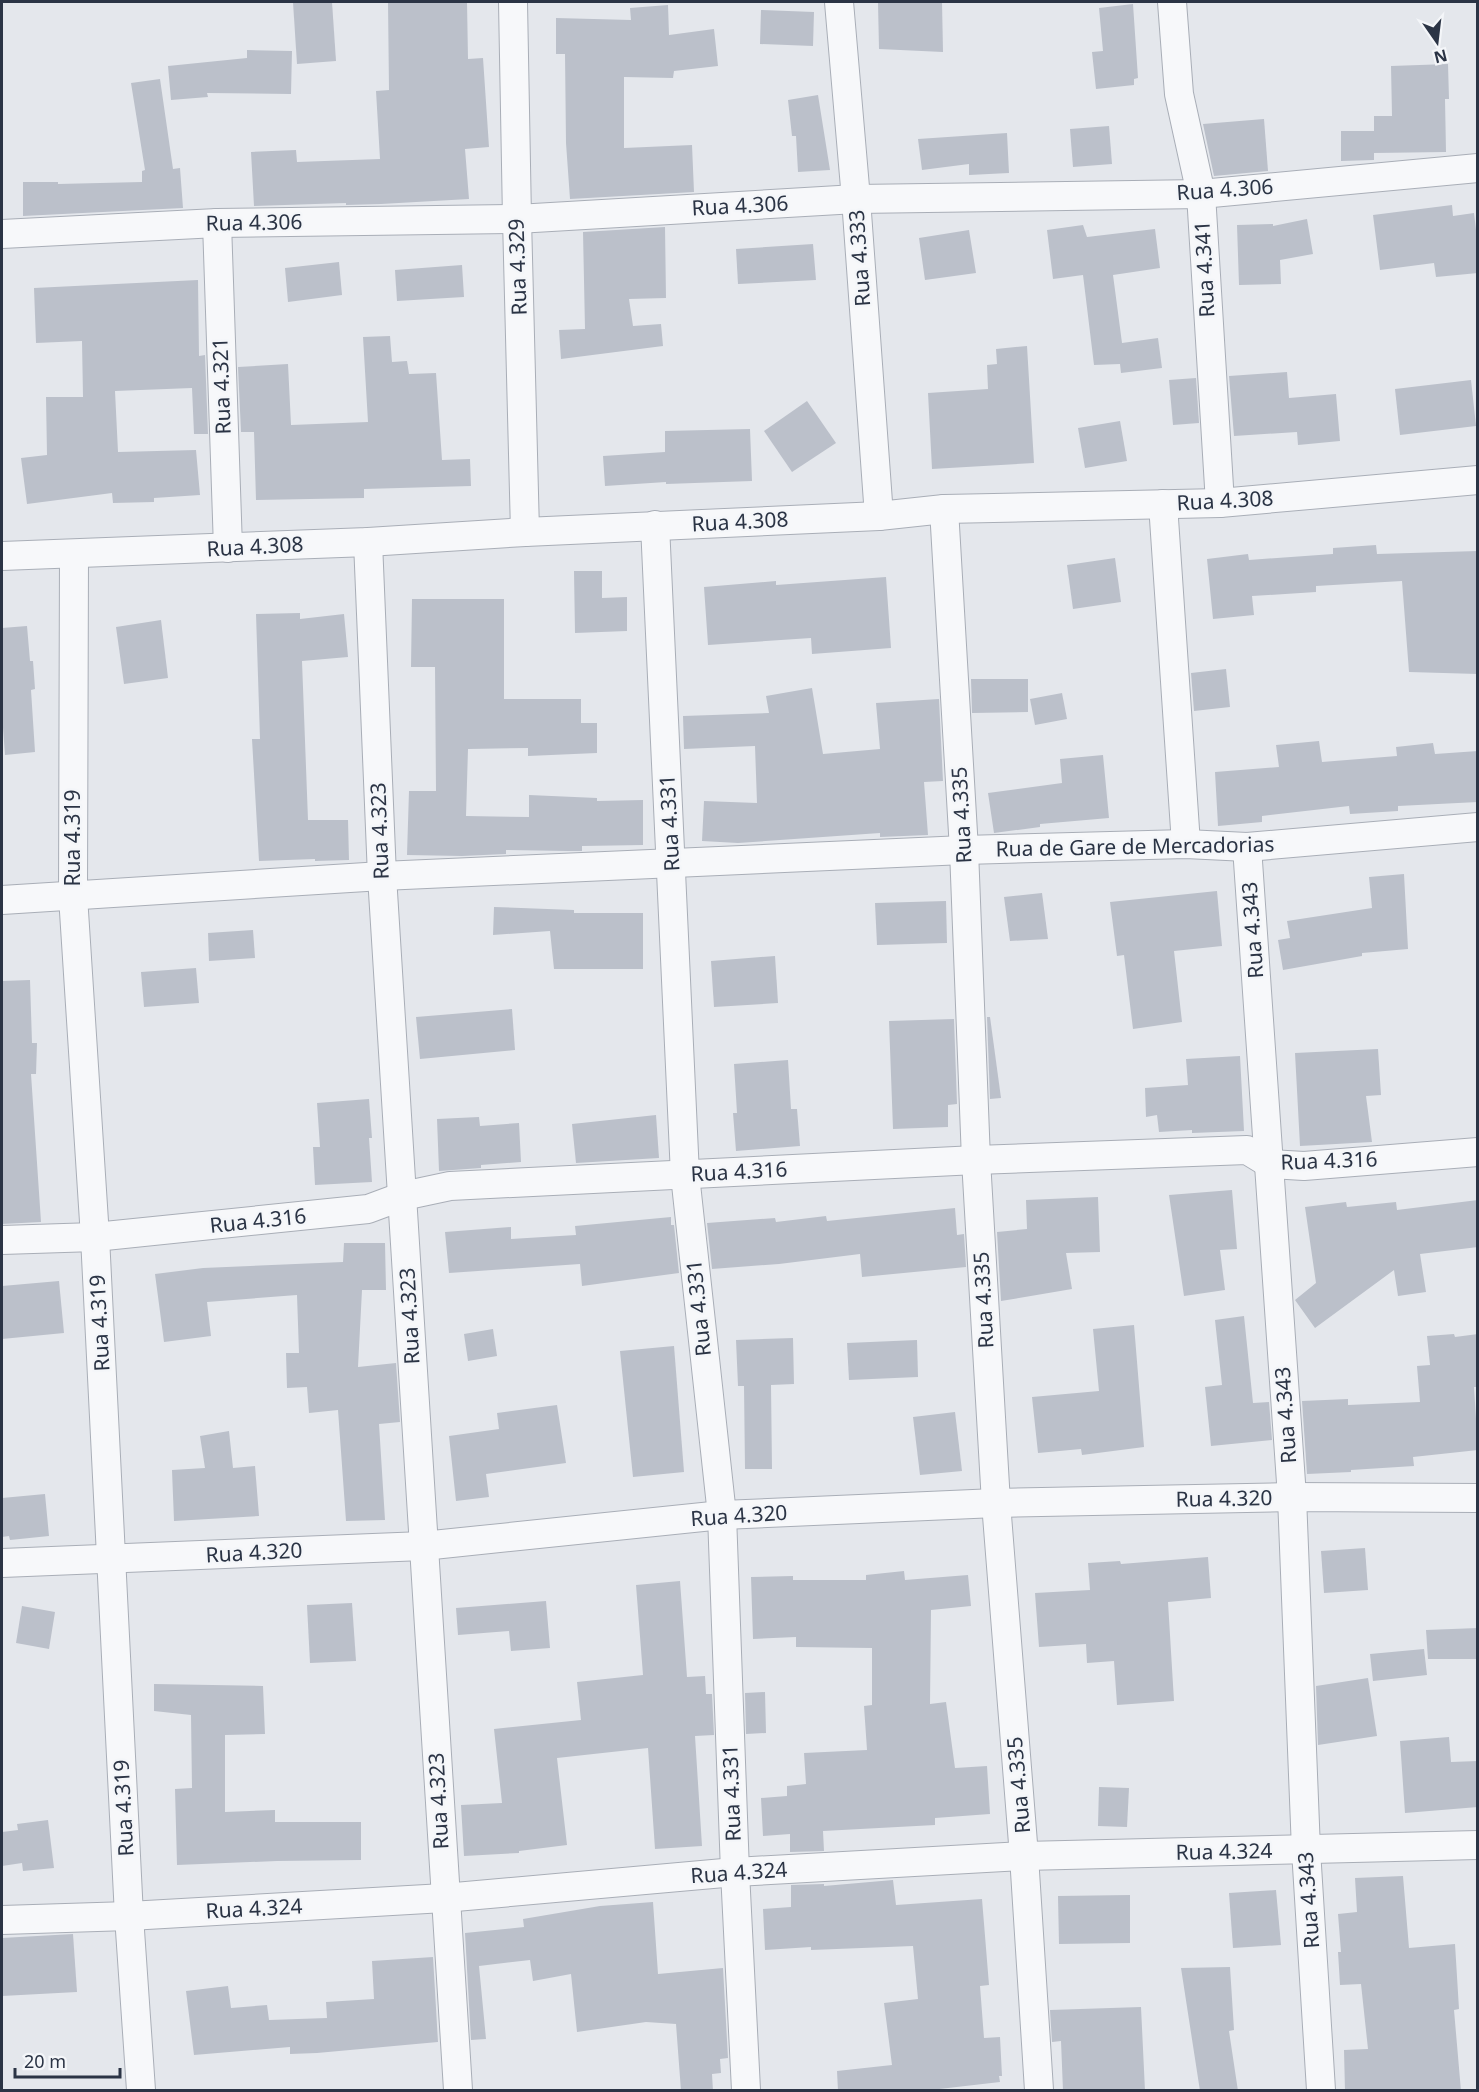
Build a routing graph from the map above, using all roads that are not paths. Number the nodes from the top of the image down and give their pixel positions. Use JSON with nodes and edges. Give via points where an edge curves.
{"nodes":[{"id":1,"x":513,"y":2,"type":"edge"},
{"id":2,"x":839,"y":2,"type":"edge"},
{"id":3,"x":1172,"y":2,"type":"edge"},
{"id":4,"x":1478,"y":168,"type":"edge"},
{"id":5,"x":1201,"y":194,"type":"junction"},
{"id":6,"x":856,"y":199,"type":"junction"},
{"id":7,"x":517,"y":219,"type":"junction"},
{"id":8,"x":217,"y":223,"type":"junction"},
{"id":9,"x":2,"y":234,"type":"edge"},
{"id":10,"x":1478,"y":480,"type":"edge"},
{"id":11,"x":1164,"y":504,"type":"junction"},
{"id":12,"x":1220,"y":504,"type":"junction"},
{"id":13,"x":944,"y":509,"type":"junction"},
{"id":14,"x":879,"y":516,"type":"junction"},
{"id":15,"x":655,"y":525,"type":"junction"},
{"id":16,"x":525,"y":532,"type":"junction"},
{"id":17,"x":368,"y":542,"type":"junction"},
{"id":18,"x":228,"y":548,"type":"junction"},
{"id":19,"x":75,"y":555,"type":"junction"},
{"id":20,"x":2,"y":556,"type":"edge"},
{"id":21,"x":1478,"y":827,"type":"edge"},
{"id":22,"x":1186,"y":844,"type":"junction"},
{"id":23,"x":1247,"y":847,"type":"junction"},
{"id":24,"x":964,"y":850,"type":"junction"},
{"id":25,"x":672,"y":863,"type":"junction"},
{"id":26,"x":382,"y":876,"type":"junction"},
{"id":27,"x":73,"y":896,"type":"junction"},
{"id":28,"x":2,"y":900,"type":"edge"},
{"id":29,"x":1478,"y":1152,"type":"edge"},
{"id":30,"x":976,"y":1160,"type":"junction"},
{"id":31,"x":1270,"y":1164,"type":"junction"},
{"id":32,"x":685,"y":1175,"type":"junction"},
{"id":33,"x":403,"y":1196,"type":"junction"},
{"id":34,"x":95,"y":1237,"type":"junction"},
{"id":35,"x":2,"y":1240,"type":"edge"},
{"id":36,"x":1292,"y":1497,"type":"junction"},
{"id":37,"x":1478,"y":1498,"type":"edge"},
{"id":38,"x":996,"y":1503,"type":"junction"},
{"id":39,"x":722,"y":1515,"type":"junction"},
{"id":40,"x":423,"y":1546,"type":"junction"},
{"id":41,"x":111,"y":1560,"type":"junction"},
{"id":42,"x":2,"y":1563,"type":"edge"},
{"id":43,"x":1478,"y":1845,"type":"edge"},
{"id":44,"x":1306,"y":1850,"type":"junction"},
{"id":45,"x":1024,"y":1856,"type":"junction"},
{"id":46,"x":735,"y":1872,"type":"junction"},
{"id":47,"x":444,"y":1898,"type":"junction"},
{"id":48,"x":129,"y":1916,"type":"junction"},
{"id":49,"x":2,"y":1920,"type":"edge"},
{"id":50,"x":141,"y":2091,"type":"edge"},
{"id":51,"x":458,"y":2091,"type":"edge"},
{"id":52,"x":746,"y":2091,"type":"edge"},
{"id":53,"x":1039,"y":2091,"type":"edge"},
{"id":54,"x":1322,"y":2091,"type":"edge"}],
"edges":[{"from":1,"to":7,"type":"street","name":"Rua 4.329"},
{"from":2,"to":6,"type":"street","name":"Rua 4.333"},
{"from":3,"to":5,"type":"street","name":"Rua 4.341","via":[[1179,94]]},
{"from":4,"to":5,"type":"street","name":"Rua 4.306"},
{"from":5,"to":6,"type":"street","name":"Rua 4.306"},
{"from":5,"to":12,"type":"street","name":"Rua 4.341"},
{"from":6,"to":7,"type":"street","name":"Rua 4.306"},
{"from":6,"to":14,"type":"street","name":"Rua 4.333"},
{"from":7,"to":8,"type":"street","name":"Rua 4.306"},
{"from":7,"to":16,"type":"street","name":"Rua 4.329"},
{"from":8,"to":9,"type":"street","name":"Rua 4.306"},
{"from":8,"to":18,"type":"street","name":"Rua 4.321"},
{"from":10,"to":12,"type":"street","name":"Rua 4.308"},
{"from":11,"to":12,"type":"street","name":"Rua 4.308"},
{"from":11,"to":13,"type":"street","name":"Rua 4.308"},
{"from":11,"to":22,"type":"street"},
{"from":13,"to":14,"type":"street","name":"Rua 4.308"},
{"from":13,"to":24,"type":"street","name":"Rua 4.335"},
{"from":14,"to":15,"type":"street","name":"Rua 4.308"},
{"from":15,"to":16,"type":"street","name":"Rua 4.308"},
{"from":15,"to":25,"type":"street","name":"Rua 4.331"},
{"from":16,"to":17,"type":"street","name":"Rua 4.308"},
{"from":17,"to":18,"type":"street","name":"Rua 4.308"},
{"from":17,"to":26,"type":"street","name":"Rua 4.323"},
{"from":18,"to":19,"type":"street","name":"Rua 4.308"},
{"from":19,"to":20,"type":"street","name":"Rua 4.308"},
{"from":19,"to":27,"type":"street","name":"Rua 4.319"},
{"from":21,"to":23,"type":"street","name":"Rua de Gare de Mercadorias"},
{"from":22,"to":23,"type":"street","name":"Rua de Gare de Mercadorias"},
{"from":22,"to":24,"type":"street","name":"Rua de Gare de Mercadorias"},
{"from":23,"to":31,"type":"street","name":"Rua 4.343"},
{"from":24,"to":25,"type":"street","name":"Rua de Gare de Mercadorias"},
{"from":24,"to":30,"type":"street","name":"Rua 4.335"},
{"from":25,"to":26,"type":"street","name":"Rua de Gare de Mercadorias"},
{"from":25,"to":32,"type":"street","name":"Rua 4.331"},
{"from":26,"to":27,"type":"street","name":"Rua de Gare de Mercadorias"},
{"from":26,"to":33,"type":"street","name":"Rua 4.323"},
{"from":27,"to":28,"type":"street","name":"Rua de Gare de Mercadorias"},
{"from":27,"to":34,"type":"street","name":"Rua 4.319"},
{"from":29,"to":31,"type":"street","name":"Rua 4.316","via":[[1304,1166]]},
{"from":30,"to":31,"type":"street","name":"Rua 4.316","via":[[1247,1150]]},
{"from":30,"to":32,"type":"street","name":"Rua 4.316"},
{"from":30,"to":38,"type":"street","name":"Rua 4.335"},
{"from":31,"to":36,"type":"street","name":"Rua 4.343"},
{"from":32,"to":33,"type":"street","name":"Rua 4.316","via":[[450,1186]]},
{"from":32,"to":39,"type":"street","name":"Rua 4.331"},
{"from":33,"to":34,"type":"street","name":"Rua 4.316","via":[[368,1209]]},
{"from":33,"to":40,"type":"street","name":"Rua 4.323"},
{"from":34,"to":35,"type":"street","name":"Rua 4.316"},
{"from":34,"to":41,"type":"street","name":"Rua 4.319"},
{"from":36,"to":37,"type":"street","name":"Rua 4.320"},
{"from":36,"to":38,"type":"street","name":"Rua 4.320"},
{"from":36,"to":44,"type":"street","name":"Rua 4.343"},
{"from":38,"to":39,"type":"street","name":"Rua 4.320"},
{"from":38,"to":45,"type":"street","name":"Rua 4.335"},
{"from":39,"to":40,"type":"street","name":"Rua 4.320"},
{"from":39,"to":46,"type":"street","name":"Rua 4.331"},
{"from":40,"to":41,"type":"street","name":"Rua 4.320"},
{"from":40,"to":47,"type":"street","name":"Rua 4.323"},
{"from":41,"to":42,"type":"street","name":"Rua 4.320"},
{"from":41,"to":48,"type":"street","name":"Rua 4.319"},
{"from":43,"to":44,"type":"street","name":"Rua 4.324"},
{"from":44,"to":45,"type":"street","name":"Rua 4.324"},
{"from":44,"to":54,"type":"street","name":"Rua 4.343"},
{"from":45,"to":46,"type":"street","name":"Rua 4.324"},
{"from":45,"to":53,"type":"street","name":"Rua 4.335"},
{"from":46,"to":47,"type":"street","name":"Rua 4.324"},
{"from":46,"to":52,"type":"street","name":"Rua 4.331"},
{"from":47,"to":48,"type":"street","name":"Rua 4.324"},
{"from":47,"to":51,"type":"street","name":"Rua 4.323"},
{"from":48,"to":49,"type":"street","name":"Rua 4.324"},
{"from":48,"to":50,"type":"street","name":"Rua 4.319"}]}
